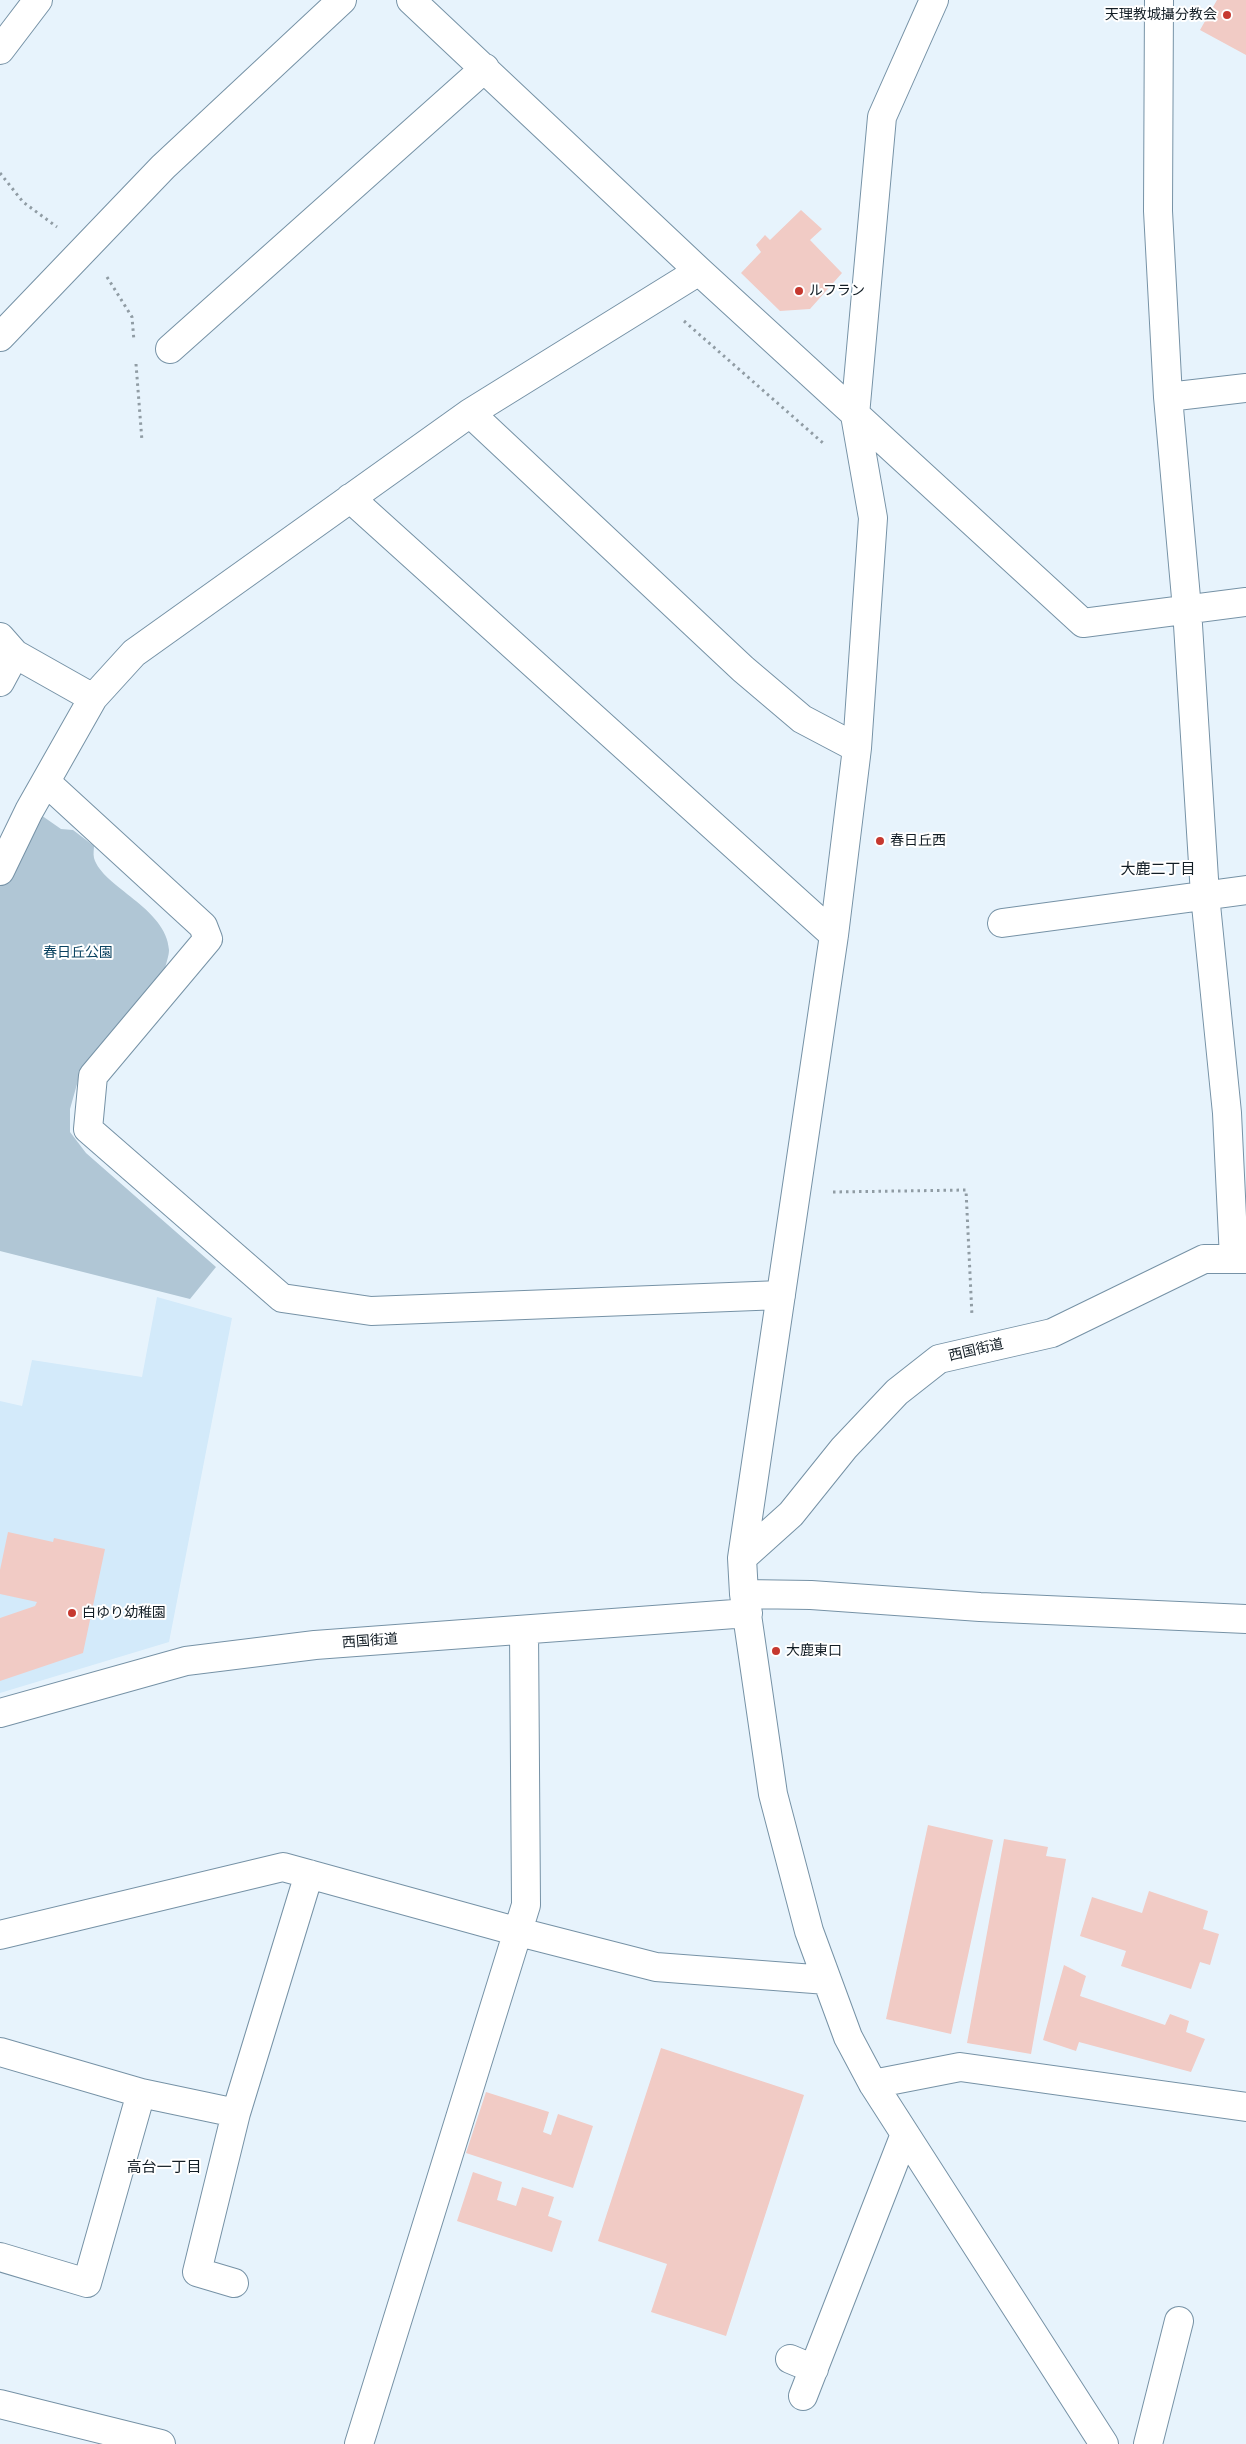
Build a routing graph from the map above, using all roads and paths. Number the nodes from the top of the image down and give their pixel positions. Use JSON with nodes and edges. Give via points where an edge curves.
{"nodes":[{"id":1,"x":38,"y":0,"type":"edge"},
{"id":2,"x":342,"y":0,"type":"edge"},
{"id":3,"x":411,"y":0,"type":"edge"},
{"id":4,"x":934,"y":0,"type":"edge"},
{"id":5,"x":1159,"y":0,"type":"edge"},
{"id":6,"x":0,"y":50,"type":"edge"},
{"id":7,"x":485,"y":68,"type":"junction"},
{"id":8,"x":0,"y":173,"type":"edge"},
{"id":9,"x":85,"y":248,"type":"junction"},
{"id":10,"x":699,"y":271,"type":"junction"},
{"id":11,"x":678,"y":316,"type":"dead end"},
{"id":12,"x":0,"y":336,"type":"edge"},
{"id":13,"x":135,"y":346,"type":"dead end"},
{"id":14,"x":170,"y":349,"type":"dead end"},
{"id":15,"x":136,"y":355,"type":"dead end"},
{"id":16,"x":1246,"y":388,"type":"edge"},
{"id":17,"x":1168,"y":397,"type":"junction"},
{"id":18,"x":470,"y":413,"type":"junction"},
{"id":19,"x":855,"y":415,"type":"junction"},
{"id":20,"x":142,"y":441,"type":"dead end"},
{"id":21,"x":825,"y":445,"type":"dead end"},
{"id":22,"x":350,"y":498,"type":"junction"},
{"id":23,"x":1246,"y":602,"type":"edge"},
{"id":24,"x":1187,"y":610,"type":"junction"},
{"id":25,"x":7,"y":646,"type":"edge"},
{"id":26,"x":0,"y":682,"type":"edge"},
{"id":27,"x":93,"y":698,"type":"junction"},
{"id":28,"x":857,"y":748,"type":"junction"},
{"id":29,"x":46,"y":782,"type":"junction"},
{"id":30,"x":0,"y":871,"type":"edge"},
{"id":31,"x":1246,"y":890,"type":"edge"},
{"id":32,"x":1205,"y":895,"type":"junction"},
{"id":33,"x":1002,"y":923,"type":"dead end"},
{"id":34,"x":834,"y":935,"type":"junction"},
{"id":35,"x":796,"y":1193,"type":"junction"},
{"id":36,"x":1240,"y":1259,"type":"edge"},
{"id":37,"x":781,"y":1296,"type":"junction"},
{"id":38,"x":974,"y":1351,"type":"junction"},
{"id":39,"x":742,"y":1558,"type":"junction"},
{"id":40,"x":746,"y":1604,"type":"junction"},
{"id":41,"x":1246,"y":1620,"type":"edge"},
{"id":42,"x":524,"y":1630,"type":"junction"},
{"id":43,"x":0,"y":1713,"type":"edge"},
{"id":44,"x":309,"y":1874,"type":"junction"},
{"id":45,"x":518,"y":1932,"type":"junction"},
{"id":46,"x":0,"y":1935,"type":"edge"},
{"id":47,"x":826,"y":1980,"type":"junction"},
{"id":48,"x":0,"y":2052,"type":"edge"},
{"id":49,"x":873,"y":2084,"type":"junction"},
{"id":50,"x":141,"y":2093,"type":"junction"},
{"id":51,"x":1246,"y":2107,"type":"edge"},
{"id":52,"x":236,"y":2113,"type":"junction"},
{"id":53,"x":906,"y":2134,"type":"junction"},
{"id":54,"x":0,"y":2257,"type":"edge"},
{"id":55,"x":234,"y":2283,"type":"dead end"},
{"id":56,"x":1179,"y":2321,"type":"dead end"},
{"id":57,"x":803,"y":2396,"type":"dead end"},
{"id":58,"x":0,"y":2404,"type":"edge"},
{"id":59,"x":161,"y":2444,"type":"edge"},
{"id":60,"x":360,"y":2444,"type":"edge"},
{"id":61,"x":1104,"y":2444,"type":"edge"},
{"id":62,"x":1148,"y":2444,"type":"edge"}],
"edges":[{"from":1,"to":6,"type":"street"},
{"from":2,"to":9,"type":"street","via":[[163,167]]},
{"from":3,"to":7,"type":"street"},
{"from":4,"to":19,"type":"street","via":[[882,117]]},
{"from":5,"to":17,"type":"street","via":[[1158,211]]},
{"from":7,"to":10,"type":"street"},
{"from":7,"to":14,"type":"street"},
{"from":8,"to":9,"type":"path","via":[[23,202]]},
{"from":9,"to":12,"type":"street"},
{"from":9,"to":13,"type":"path","via":[[132,317]]},
{"from":10,"to":18,"type":"street"},
{"from":10,"to":19,"type":"street"},
{"from":11,"to":21,"type":"path"},
{"from":15,"to":20,"type":"path"},
{"from":16,"to":17,"type":"street"},
{"from":17,"to":24,"type":"street"},
{"from":18,"to":22,"type":"street"},
{"from":18,"to":28,"type":"street","via":[[743,669],[802,719]]},
{"from":19,"to":24,"type":"street","via":[[1083,623]]},
{"from":19,"to":28,"type":"street","via":[[873,518]]},
{"from":22,"to":27,"type":"street","via":[[134,653]]},
{"from":22,"to":34,"type":"street"},
{"from":23,"to":24,"type":"street"},
{"from":24,"to":32,"type":"street"},
{"from":25,"to":26,"type":"street"},
{"from":25,"to":27,"type":"street"},
{"from":27,"to":29,"type":"street"},
{"from":28,"to":34,"type":"street"},
{"from":29,"to":30,"type":"street"},
{"from":29,"to":37,"type":"street","via":[[203,926],[208,939],[93,1076],[88,1129],[282,1298],[371,1311]]},
{"from":31,"to":32,"type":"street"},
{"from":32,"to":33,"type":"street"},
{"from":32,"to":36,"type":"street"},
{"from":34,"to":35,"type":"street"},
{"from":35,"to":37,"type":"street"},
{"from":35,"to":38,"type":"path","via":[[966,1190]]},
{"from":36,"to":38,"type":"street","name":"西国街道","via":[[1204,1259],[1052,1333]]},
{"from":37,"to":39,"type":"street"},
{"from":38,"to":39,"type":"street","name":"西国街道","via":[[939,1359],[897,1392],[844,1448],[791,1514]]},
{"from":39,"to":40,"type":"street"},
{"from":40,"to":41,"type":"street","name":"西国街道","via":[[812,1595]]},
{"from":40,"to":42,"type":"street","name":"西国街道"},
{"from":40,"to":47,"type":"street","via":[[772,1794],[809,1932]]},
{"from":42,"to":43,"type":"street","name":"西国街道","via":[[315,1645],[186,1661]]},
{"from":42,"to":45,"type":"street","via":[[526,1905]]},
{"from":44,"to":45,"type":"street"},
{"from":44,"to":46,"type":"street","via":[[283,1867]]},
{"from":44,"to":52,"type":"street"},
{"from":45,"to":47,"type":"street","via":[[656,1967]]},
{"from":45,"to":60,"type":"street"},
{"from":47,"to":49,"type":"street","via":[[848,2037]]},
{"from":48,"to":50,"type":"street"},
{"from":49,"to":51,"type":"street","via":[[960,2067]]},
{"from":49,"to":53,"type":"street"},
{"from":50,"to":52,"type":"street"},
{"from":50,"to":54,"type":"street","via":[[87,2283]]},
{"from":52,"to":55,"type":"street","via":[[197,2272]]},
{"from":53,"to":57,"type":"street","via":[[802,2364]]},
{"from":53,"to":61,"type":"street"},
{"from":56,"to":62,"type":"street"},
{"from":58,"to":59,"type":"street"}]}
